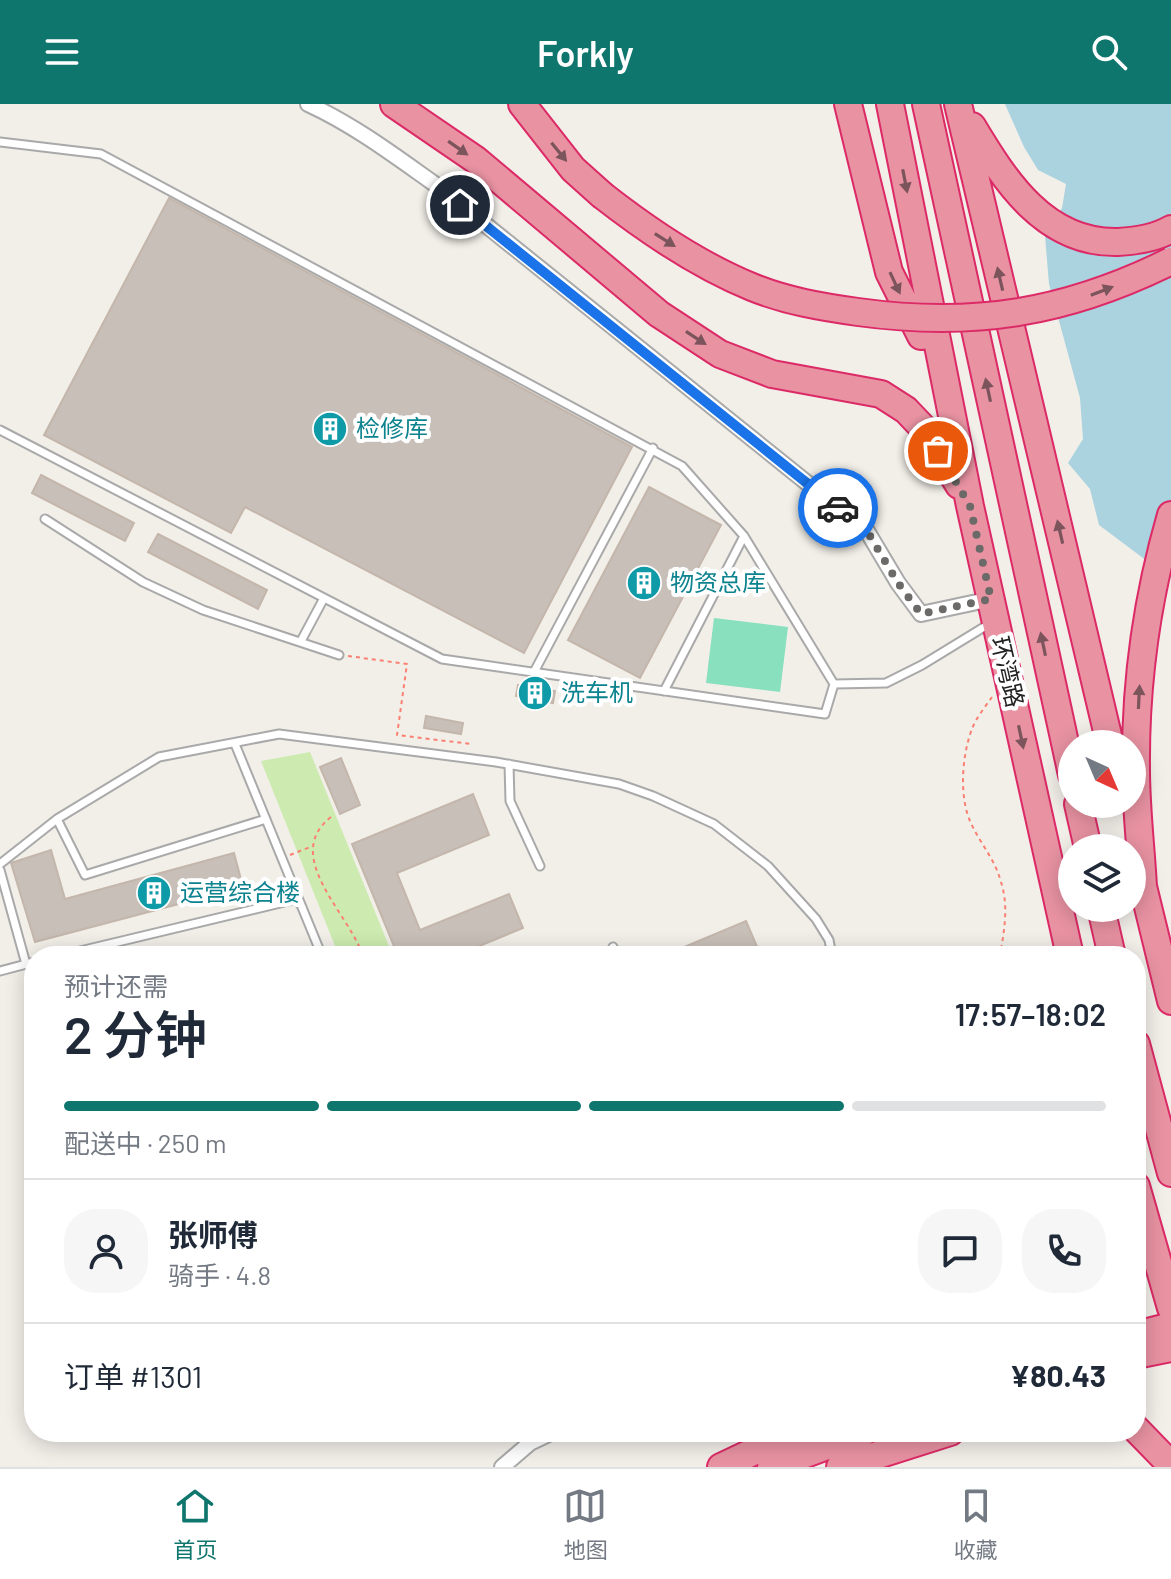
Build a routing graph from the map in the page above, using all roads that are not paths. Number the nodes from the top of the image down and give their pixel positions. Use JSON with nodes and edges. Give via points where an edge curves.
{"nodes":[{"id":1,"x":308,"y":104,"type":"edge"},
{"id":2,"x":394,"y":104,"type":"edge"},
{"id":3,"x":522,"y":104,"type":"edge"},
{"id":4,"x":848,"y":104,"type":"edge"},
{"id":5,"x":890,"y":104,"type":"edge"},
{"id":6,"x":926,"y":104,"type":"edge"},
{"id":7,"x":958,"y":104,"type":"edge"},
{"id":8,"x":0,"y":142,"type":"edge"},
{"id":9,"x":1171,"y":229,"type":"edge"},
{"id":10,"x":1171,"y":261,"type":"edge"},
{"id":11,"x":946,"y":386,"type":"junction"},
{"id":12,"x":0,"y":430,"type":"edge"},
{"id":13,"x":653,"y":448,"type":"junction"},
{"id":14,"x":970,"y":506,"type":"junction"},
{"id":15,"x":1171,"y":515,"type":"edge"},
{"id":16,"x":45,"y":519,"type":"dead end"},
{"id":17,"x":744,"y":536,"type":"junction"},
{"id":18,"x":324,"y":598,"type":"junction"},
{"id":19,"x":993,"y":610,"type":"junction"},
{"id":20,"x":301,"y":641,"type":"junction"},
{"id":21,"x":339,"y":655,"type":"road end"},
{"id":22,"x":534,"y":672,"type":"junction"},
{"id":23,"x":834,"y":684,"type":"junction"},
{"id":24,"x":664,"y":691,"type":"junction"},
{"id":25,"x":1062,"y":730,"type":"edge"},
{"id":26,"x":1107,"y":730,"type":"edge"},
{"id":27,"x":235,"y":744,"type":"junction"},
{"id":28,"x":509,"y":764,"type":"junction"},
{"id":29,"x":57,"y":819,"type":"junction"},
{"id":30,"x":266,"y":819,"type":"junction"},
{"id":31,"x":1140,"y":834,"type":"edge"},
{"id":32,"x":0,"y":864,"type":"edge"},
{"id":33,"x":540,"y":866,"type":"dead end"},
{"id":34,"x":0,"y":870,"type":"edge"},
{"id":35,"x":1146,"y":899,"type":"edge"},
{"id":36,"x":302,"y":907,"type":"junction"},
{"id":37,"x":1104,"y":922,"type":"edge"},
{"id":38,"x":25,"y":946,"type":"edge"},
{"id":39,"x":101,"y":946,"type":"edge"},
{"id":40,"x":318,"y":946,"type":"edge"},
{"id":41,"x":830,"y":946,"type":"edge"},
{"id":42,"x":1068,"y":946,"type":"edge"},
{"id":43,"x":1110,"y":946,"type":"edge"},
{"id":44,"x":24,"y":965,"type":"edge"},
{"id":45,"x":0,"y":971,"type":"edge"},
{"id":46,"x":1171,"y":1001,"type":"edge"},
{"id":47,"x":1146,"y":1069,"type":"edge"},
{"id":48,"x":1146,"y":1080,"type":"edge"},
{"id":49,"x":1171,"y":1121,"type":"edge"},
{"id":50,"x":1171,"y":1173,"type":"edge"},
{"id":51,"x":1146,"y":1221,"type":"edge"},
{"id":52,"x":1171,"y":1308,"type":"edge"},
{"id":53,"x":1171,"y":1326,"type":"edge"},
{"id":54,"x":1146,"y":1332,"type":"edge"},
{"id":55,"x":1171,"y":1348,"type":"edge"},
{"id":56,"x":1146,"y":1353,"type":"edge"},
{"id":57,"x":1146,"y":1439,"type":"edge"},
{"id":58,"x":532,"y":1442,"type":"edge"},
{"id":59,"x":774,"y":1442,"type":"edge"},
{"id":60,"x":837,"y":1442,"type":"edge"},
{"id":61,"x":874,"y":1442,"type":"edge"},
{"id":62,"x":919,"y":1442,"type":"edge"},
{"id":63,"x":1171,"y":1465,"type":"edge"},
{"id":64,"x":502,"y":1467,"type":"edge"},
{"id":65,"x":721,"y":1467,"type":"edge"},
{"id":66,"x":771,"y":1467,"type":"edge"},
{"id":67,"x":813,"y":1467,"type":"edge"},
{"id":68,"x":840,"y":1467,"type":"edge"}],
"edges":[{"from":1,"to":19,"type":"street","via":[[436,185],[867,531],[921,614]]},
{"from":2,"to":14,"type":"highway","one_way":true,"via":[[476,160],[659,314],[720,354],[772,374],[881,394],[906,410],[925,430]]},
{"from":3,"to":10,"type":"highway","one_way":true,"bridge":true,"via":[[573,169],[640,224],[691,257],[796,302],[880,315],[1010,315],[1094,295]]},
{"from":4,"to":11,"type":"highway","one_way":true,"via":[[889,272]]},
{"from":5,"to":11,"type":"highway","name":"环湾路","one_way":true},
{"from":25,"to":6,"type":"highway","name":"环湾路","one_way":true},
{"from":7,"to":9,"type":"highway","via":[[1013,190],[1043,218],[1075,235],[1104,242],[1131,241]]},
{"from":26,"to":7,"type":"highway","one_way":true},
{"from":8,"to":13,"type":"lane","via":[[101,154]]},
{"from":11,"to":14,"type":"highway","name":"环湾路"},
{"from":12,"to":18,"type":"lane"},
{"from":13,"to":17,"type":"lane","via":[[682,466]]},
{"from":13,"to":22,"type":"lane"},
{"from":14,"to":19,"type":"highway","name":"环湾路"},
{"from":31,"to":15,"type":"highway","one_way":true,"via":[[1136,770],[1145,626]]},
{"from":16,"to":20,"type":"lane","via":[[143,582],[203,610]]},
{"from":17,"to":23,"type":"lane"},
{"from":17,"to":24,"type":"lane"},
{"from":18,"to":20,"type":"lane"},
{"from":18,"to":22,"type":"lane","via":[[442,659]]},
{"from":19,"to":23,"type":"lane","via":[[922,665],[886,683]]},
{"from":19,"to":42,"type":"highway","name":"环湾路","one_way":true},
{"from":20,"to":21,"type":"lane"},
{"from":22,"to":24,"type":"lane"},
{"from":23,"to":24,"type":"lane","via":[[825,714]]},
{"from":27,"to":28,"type":"lane","via":[[279,734]]},
{"from":27,"to":29,"type":"lane","via":[[159,757]]},
{"from":27,"to":30,"type":"lane"},
{"from":28,"to":33,"type":"lane","via":[[510,801]]},
{"from":28,"to":41,"type":"lane","via":[[619,784],[714,824],[768,866],[816,919]]},
{"from":29,"to":30,"type":"lane","via":[[85,875]]},
{"from":29,"to":32,"type":"lane"},
{"from":30,"to":36,"type":"lane"},
{"from":34,"to":38,"type":"lane"},
{"from":35,"to":46,"type":"highway"},
{"from":36,"to":39,"type":"lane","via":[[297,899]]},
{"from":36,"to":40,"type":"lane"},
{"from":37,"to":43,"type":"highway"},
{"from":44,"to":45,"type":"lane"},
{"from":47,"to":49,"type":"highway"},
{"from":48,"to":50,"type":"highway"},
{"from":51,"to":52,"type":"highway"},
{"from":53,"to":54,"type":"highway"},
{"from":55,"to":56,"type":"highway"},
{"from":57,"to":63,"type":"highway"},
{"from":58,"to":64,"type":"street"},
{"from":59,"to":65,"type":"highway"},
{"from":60,"to":66,"type":"highway"},
{"from":61,"to":67,"type":"highway"},
{"from":62,"to":68,"type":"highway"}]}
